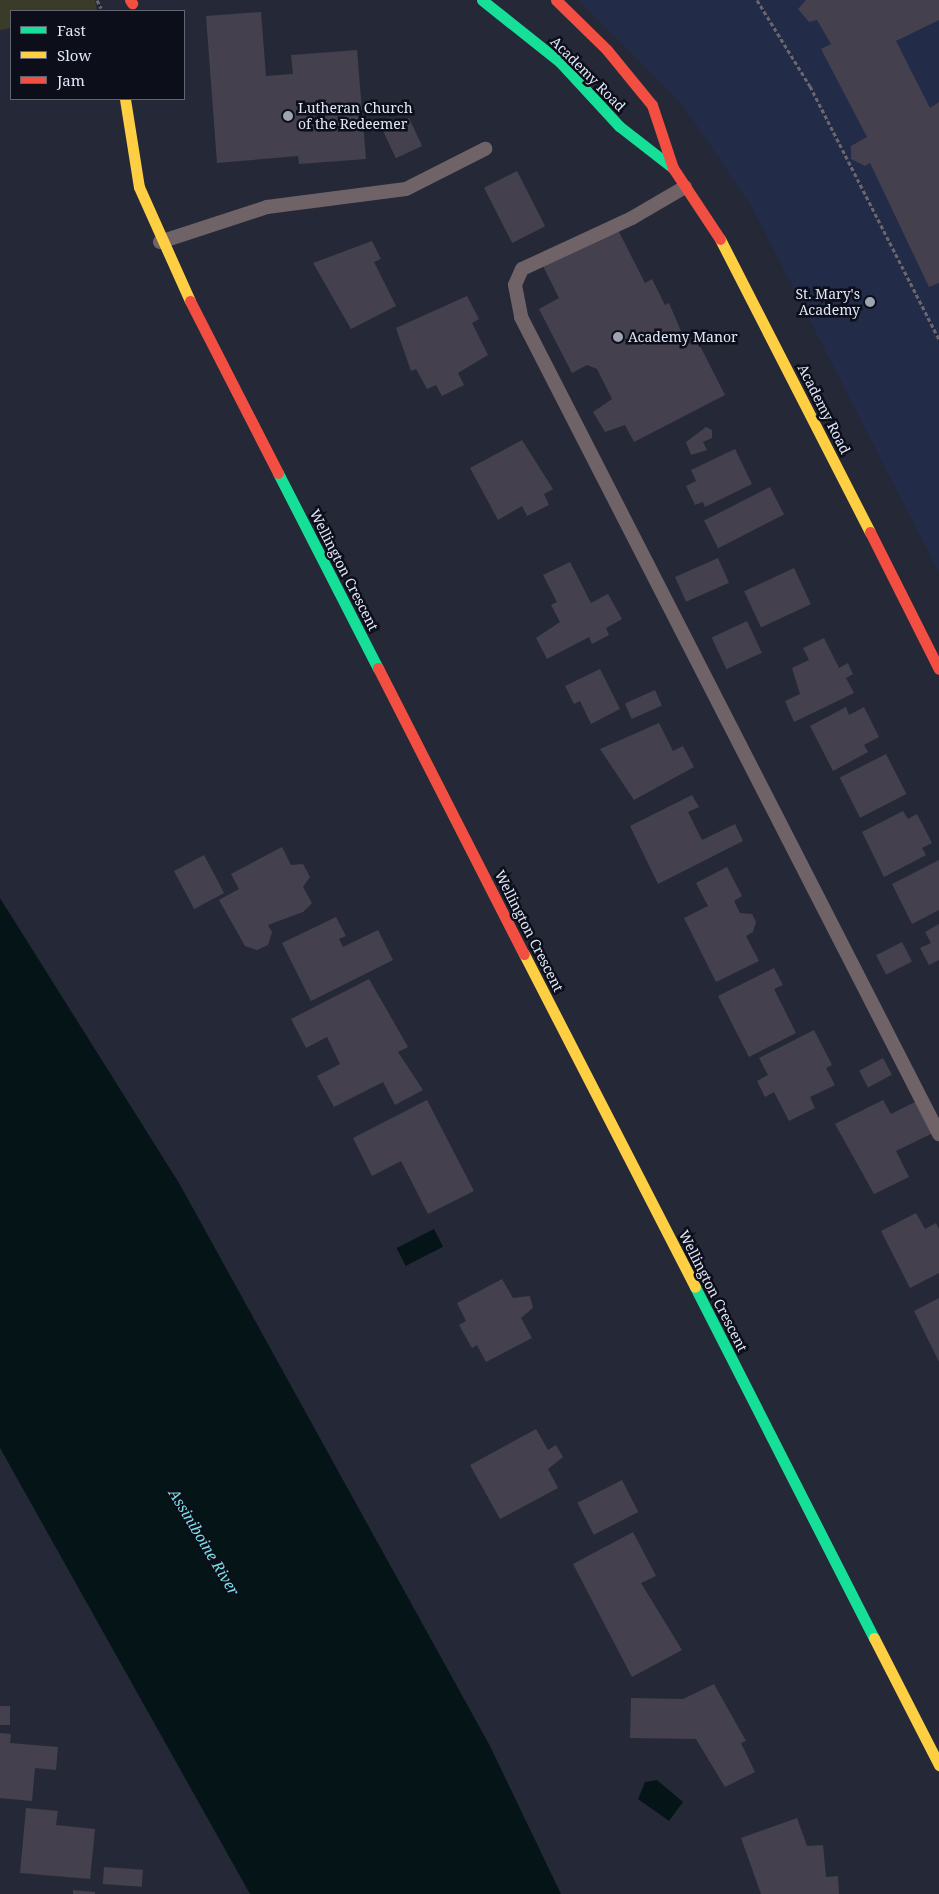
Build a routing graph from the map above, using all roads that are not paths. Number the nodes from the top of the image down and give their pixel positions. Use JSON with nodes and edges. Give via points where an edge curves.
{"nodes":[{"id":1,"x":482,"y":0,"type":"edge"},
{"id":2,"x":556,"y":0,"type":"edge"},
{"id":3,"x":126,"y":100,"type":"edge"},
{"id":4,"x":485,"y":149,"type":"dead end"},
{"id":5,"x":673,"y":168,"type":"junction"},
{"id":6,"x":685,"y":187,"type":"junction"},
{"id":7,"x":160,"y":242,"type":"junction"},
{"id":8,"x":939,"y":669,"type":"edge"},
{"id":9,"x":939,"y":1134,"type":"edge"},
{"id":10,"x":939,"y":1765,"type":"edge"}],
"edges":[{"from":1,"to":5,"type":"street","name":"Academy Road","via":[[560,62],[619,126]]},
{"from":2,"to":5,"type":"street","name":"Academy Road","via":[[607,50],[652,105]]},
{"from":3,"to":7,"type":"street","name":"Wellington Crescent","via":[[139,186]]},
{"from":4,"to":7,"type":"lane","via":[[406,189],[267,206]]},
{"from":5,"to":6,"type":"street","name":"Academy Road"},
{"from":6,"to":8,"type":"street","name":"Academy Road","via":[[728,251]]},
{"from":6,"to":9,"type":"lane","via":[[632,218],[522,269],[515,285],[521,318]]},
{"from":7,"to":10,"type":"street","name":"Wellington Crescent"}]}
